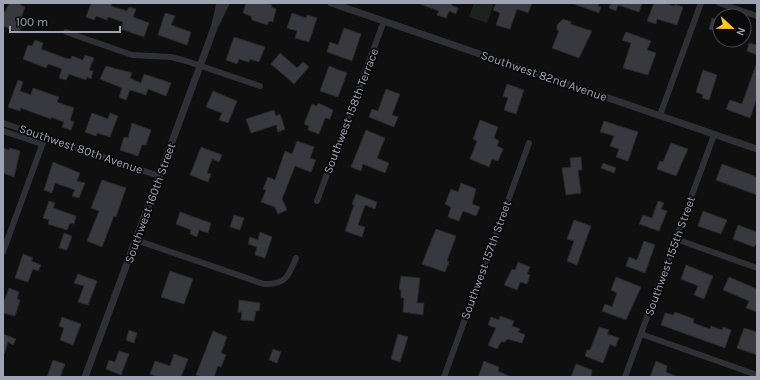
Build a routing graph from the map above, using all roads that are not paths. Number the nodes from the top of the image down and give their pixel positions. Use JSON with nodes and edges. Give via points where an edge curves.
{"nodes":[{"id":1,"x":220,"y":3,"type":"edge"},
{"id":2,"x":226,"y":3,"type":"edge"},
{"id":3,"x":331,"y":3,"type":"edge"},
{"id":4,"x":701,"y":3,"type":"edge"},
{"id":5,"x":719,"y":3,"type":"edge"},
{"id":6,"x":757,"y":16,"type":"edge"},
{"id":7,"x":384,"y":21,"type":"junction"},
{"id":8,"x":214,"y":28,"type":"junction"},
{"id":9,"x":66,"y":32,"type":"dead end"},
{"id":10,"x":200,"y":66,"type":"junction"},
{"id":11,"x":260,"y":86,"type":"dead end"},
{"id":12,"x":660,"y":115,"type":"junction"},
{"id":13,"x":3,"y":123,"type":"edge"},
{"id":14,"x":3,"y":131,"type":"edge"},
{"id":15,"x":714,"y":135,"type":"junction"},
{"id":16,"x":45,"y":137,"type":"junction"},
{"id":17,"x":529,"y":143,"type":"dead end"},
{"id":18,"x":42,"y":144,"type":"junction"},
{"id":19,"x":757,"y":149,"type":"edge"},
{"id":20,"x":159,"y":176,"type":"junction"},
{"id":21,"x":317,"y":201,"type":"dead end"},
{"id":22,"x":676,"y":239,"type":"junction"},
{"id":23,"x":136,"y":240,"type":"junction"},
{"id":24,"x":3,"y":252,"type":"edge"},
{"id":25,"x":296,"y":258,"type":"dead end"},
{"id":26,"x":757,"y":268,"type":"edge"},
{"id":27,"x":641,"y":334,"type":"junction"},
{"id":28,"x":757,"y":375,"type":"edge"},
{"id":29,"x":85,"y":377,"type":"edge"},
{"id":30,"x":444,"y":377,"type":"edge"},
{"id":31,"x":625,"y":377,"type":"edge"}],
"edges":[{"from":1,"to":8,"type":"street","name":"Southwest 160th Street"},
{"from":2,"to":8,"type":"street","name":"Southwest 160th Street"},
{"from":3,"to":7,"type":"street","name":"Southwest 82nd Avenue"},
{"from":4,"to":12,"type":"street"},
{"from":5,"to":6,"type":"street"},
{"from":7,"to":12,"type":"street","name":"Southwest 82nd Avenue"},
{"from":7,"to":21,"type":"street","name":"Southwest 158th Terrace"},
{"from":8,"to":10,"type":"street","name":"Southwest 160th Street"},
{"from":9,"to":10,"type":"street","via":[[132,55],[171,57]]},
{"from":10,"to":11,"type":"street"},
{"from":10,"to":20,"type":"street","name":"Southwest 160th Street"},
{"from":12,"to":15,"type":"street","name":"Southwest 82nd Avenue"},
{"from":13,"to":16,"type":"street","name":"Southwest 80th Avenue"},
{"from":14,"to":18,"type":"street"},
{"from":15,"to":19,"type":"street","name":"Southwest 82nd Avenue"},
{"from":15,"to":22,"type":"street","name":"Southwest 155th Street"},
{"from":16,"to":18,"type":"street"},
{"from":16,"to":20,"type":"street","name":"Southwest 80th Avenue"},
{"from":17,"to":30,"type":"street","name":"Southwest 157th Street"},
{"from":18,"to":24,"type":"street"},
{"from":20,"to":23,"type":"street","name":"Southwest 160th Street"},
{"from":22,"to":26,"type":"street"},
{"from":22,"to":27,"type":"street","name":"Southwest 155th Street"},
{"from":23,"to":25,"type":"street","via":[[264,284],[288,277]]},
{"from":23,"to":29,"type":"street","name":"Southwest 160th Street"},
{"from":27,"to":28,"type":"street"},
{"from":27,"to":31,"type":"street","name":"Southwest 155th Street"}]}
